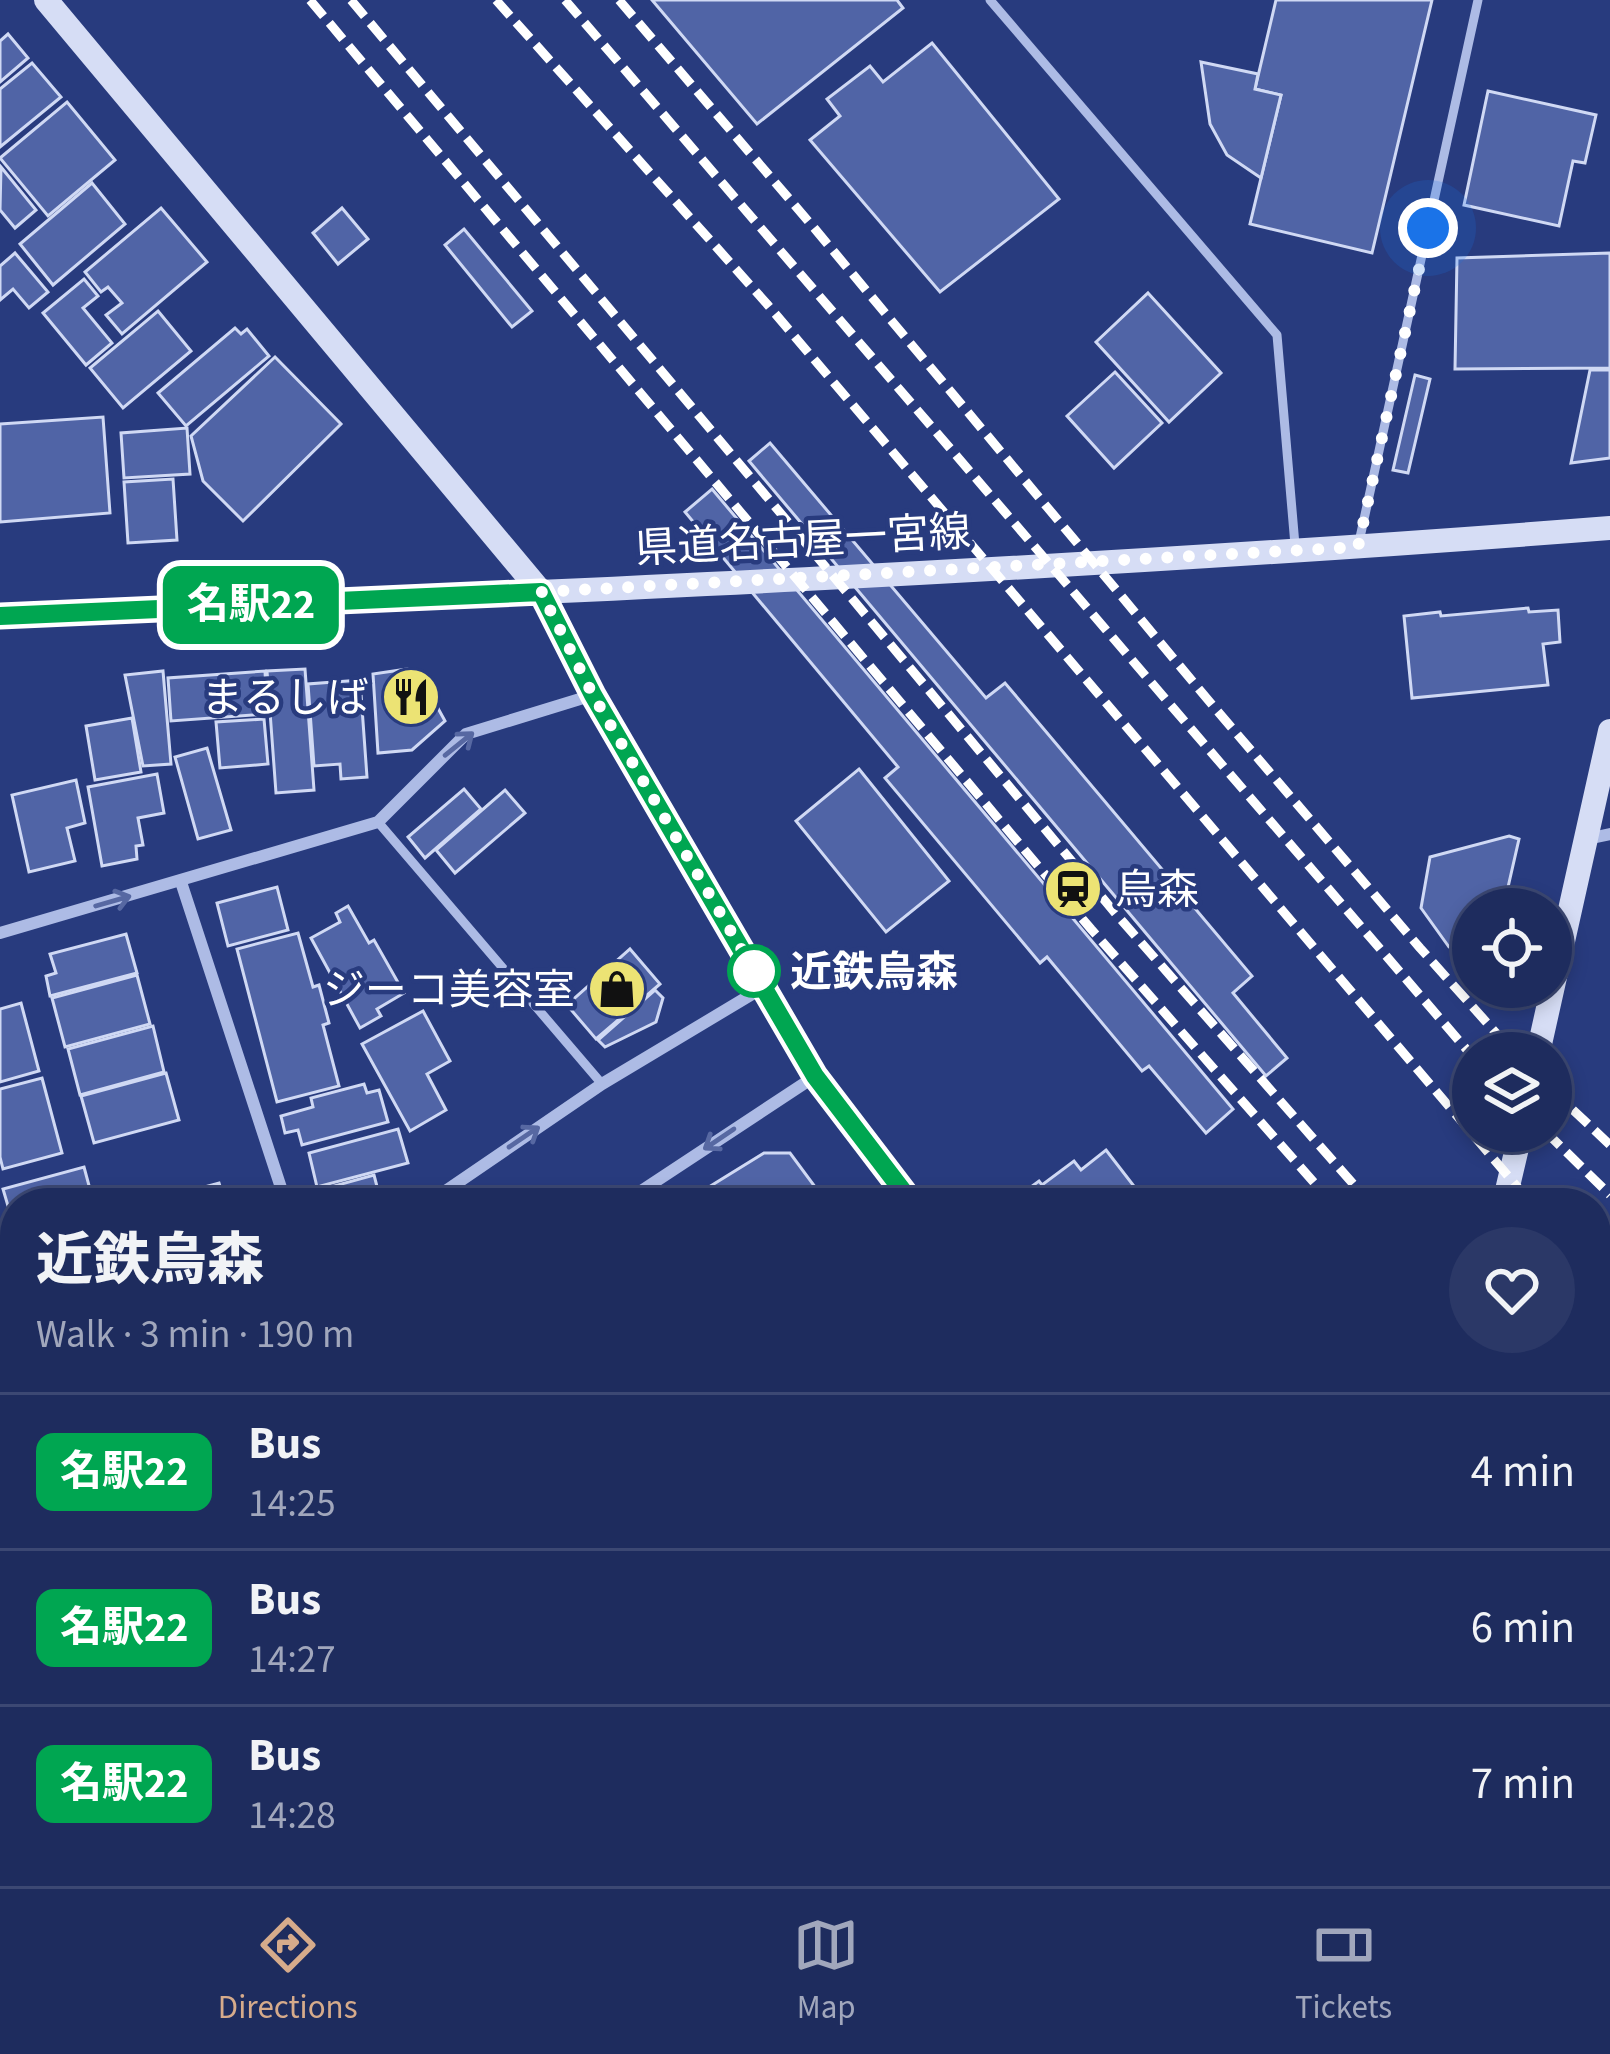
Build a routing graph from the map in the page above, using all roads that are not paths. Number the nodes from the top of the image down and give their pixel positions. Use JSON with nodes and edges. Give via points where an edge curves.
{"nodes":[{"id":1,"x":46,"y":0,"type":"edge"},
{"id":2,"x":990,"y":0,"type":"edge"},
{"id":3,"x":1478,"y":0,"type":"edge"},
{"id":4,"x":1610,"y":528,"type":"edge"},
{"id":5,"x":1358,"y":547,"type":"junction"},
{"id":6,"x":1295,"y":550,"type":"junction"},
{"id":7,"x":541,"y":592,"type":"junction"},
{"id":8,"x":0,"y":616,"type":"edge"},
{"id":9,"x":593,"y":695,"type":"junction"},
{"id":10,"x":1610,"y":731,"type":"edge"},
{"id":11,"x":1607,"y":759,"type":"edge"},
{"id":12,"x":378,"y":822,"type":"junction"},
{"id":13,"x":1598,"y":837,"type":"edge"},
{"id":14,"x":181,"y":882,"type":"junction"},
{"id":15,"x":0,"y":933,"type":"edge"},
{"id":16,"x":764,"y":988,"type":"junction"},
{"id":17,"x":1544,"y":1032,"type":"edge"},
{"id":18,"x":815,"y":1076,"type":"junction"},
{"id":19,"x":602,"y":1084,"type":"junction"},
{"id":20,"x":1516,"y":1152,"type":"edge"},
{"id":21,"x":281,"y":1188,"type":"edge"},
{"id":22,"x":450,"y":1188,"type":"edge"},
{"id":23,"x":646,"y":1188,"type":"edge"},
{"id":24,"x":901,"y":1188,"type":"edge"},
{"id":25,"x":1508,"y":1188,"type":"edge"}],
"edges":[{"from":1,"to":7,"type":"street"},
{"from":2,"to":6,"type":"lane","via":[[1277,335]]},
{"from":3,"to":5,"type":"lane"},
{"from":4,"to":5,"type":"street","name":"県道名古屋一宮線"},
{"from":5,"to":6,"type":"street","name":"県道名古屋一宮線"},
{"from":6,"to":7,"type":"street","name":"県道名古屋一宮線"},
{"from":7,"to":8,"type":"street","name":"県道名古屋一宮線"},
{"from":7,"to":9,"type":"street"},
{"from":12,"to":9,"type":"street","one_way":true,"via":[[466,734]]},
{"from":9,"to":16,"type":"street"},
{"from":10,"to":11,"type":"street"},
{"from":11,"to":13,"type":"street"},
{"from":12,"to":14,"type":"street"},
{"from":12,"to":19,"type":"lane"},
{"from":13,"to":17,"type":"street"},
{"from":15,"to":14,"type":"street","one_way":true},
{"from":14,"to":21,"type":"street"},
{"from":16,"to":18,"type":"street"},
{"from":16,"to":19,"type":"street"},
{"from":18,"to":23,"type":"street","one_way":true},
{"from":18,"to":24,"type":"street"},
{"from":22,"to":19,"type":"street","one_way":true},
{"from":20,"to":25,"type":"street"}]}
